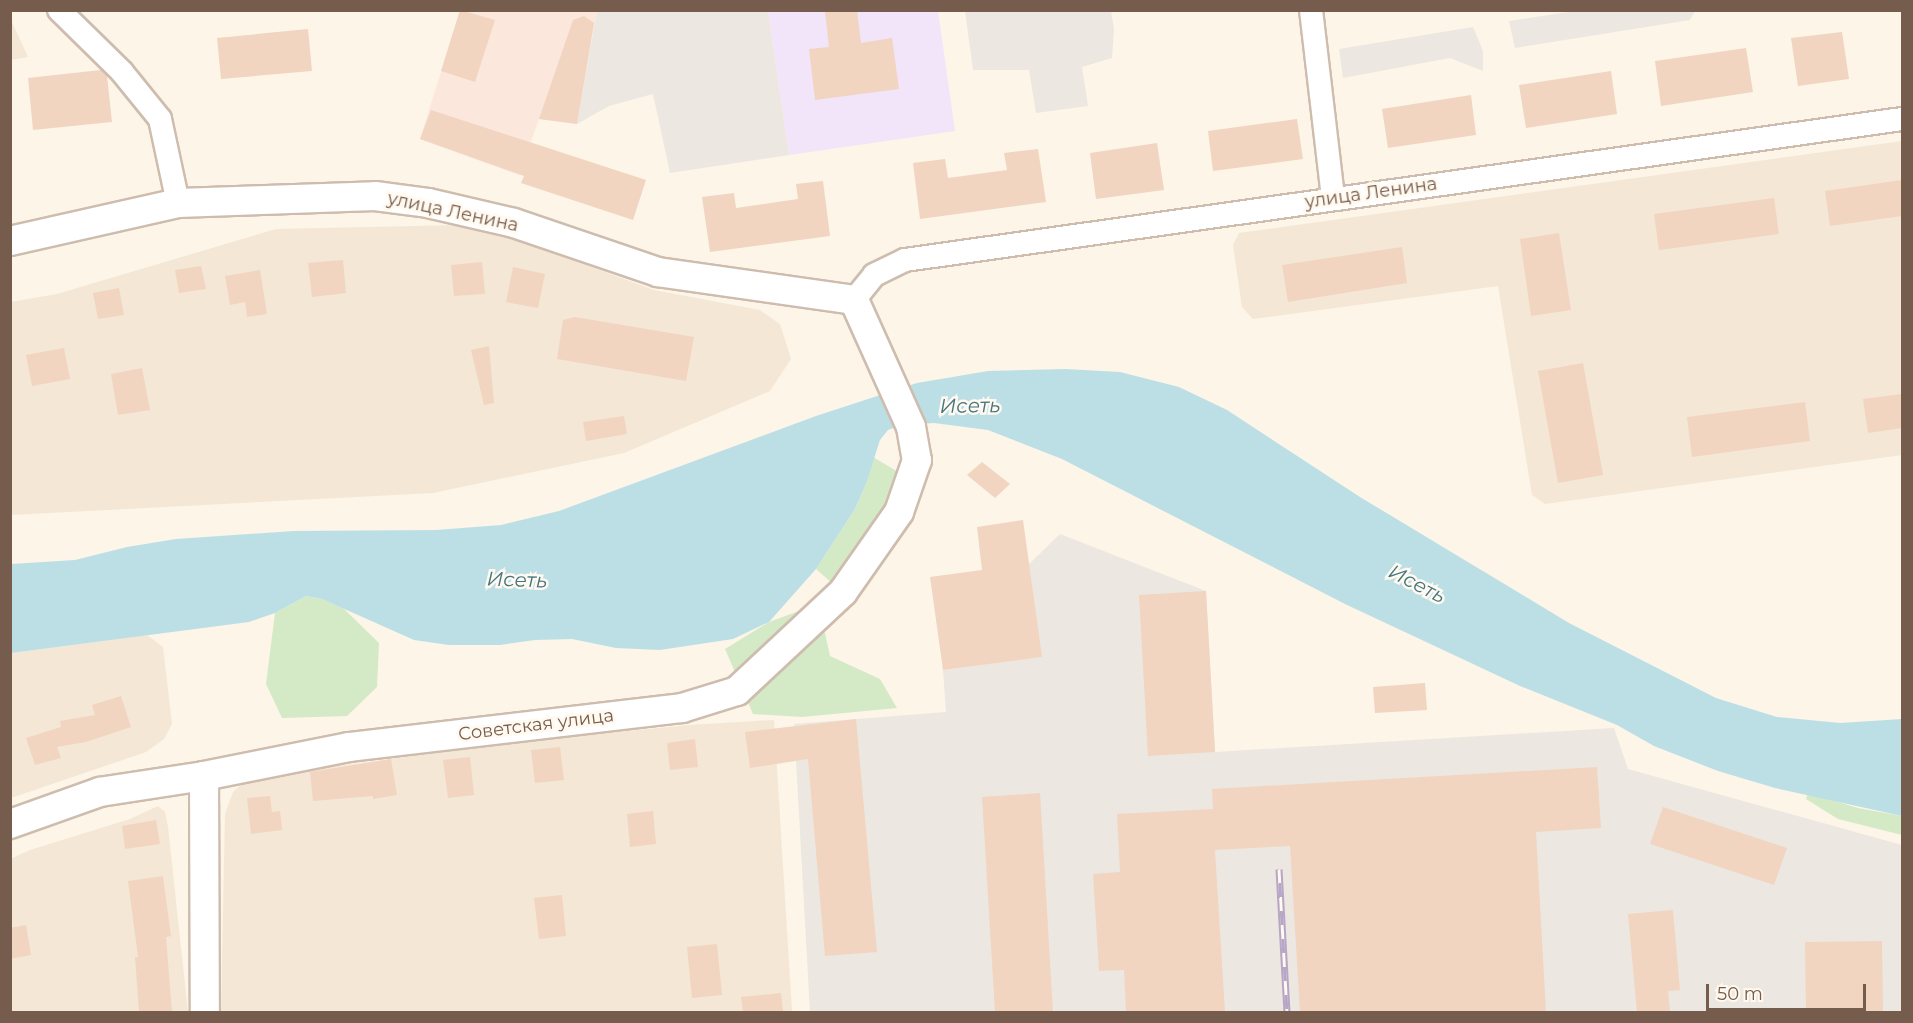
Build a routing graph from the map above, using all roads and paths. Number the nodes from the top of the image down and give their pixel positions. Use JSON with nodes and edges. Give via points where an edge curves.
{"nodes":[{"id":1,"x":59,"y":10,"type":"edge"},
{"id":2,"x":1311,"y":10,"type":"edge"},
{"id":3,"x":1902,"y":119,"type":"edge"},
{"id":4,"x":1333,"y":198,"type":"junction"},
{"id":5,"x":178,"y":203,"type":"junction"},
{"id":6,"x":10,"y":240,"type":"edge"},
{"id":7,"x":854,"y":300,"type":"junction"},
{"id":8,"x":204,"y":776,"type":"junction"},
{"id":9,"x":10,"y":824,"type":"edge"},
{"id":10,"x":205,"y":1012,"type":"edge"}],
"edges":[{"from":1,"to":5,"type":"street","via":[[122,72],[160,119]]},
{"from":2,"to":4,"type":"street"},
{"from":3,"to":4,"type":"street","name":"улица Ленина"},
{"from":4,"to":7,"type":"street","name":"улица Ленина","via":[[905,260],[874,275]]},
{"from":5,"to":6,"type":"street","name":"улица Ленина"},
{"from":5,"to":7,"type":"street","name":"улица Ленина","via":[[375,196],[428,203],[514,223],[658,272]]},
{"from":7,"to":8,"type":"street","name":"Советская улица","via":[[911,427],[918,460],[899,512],[843,592],[737,691],[682,708],[349,747]]},
{"from":8,"to":9,"type":"street","name":"Советская улица","via":[[100,792]]},
{"from":8,"to":10,"type":"street"}]}
